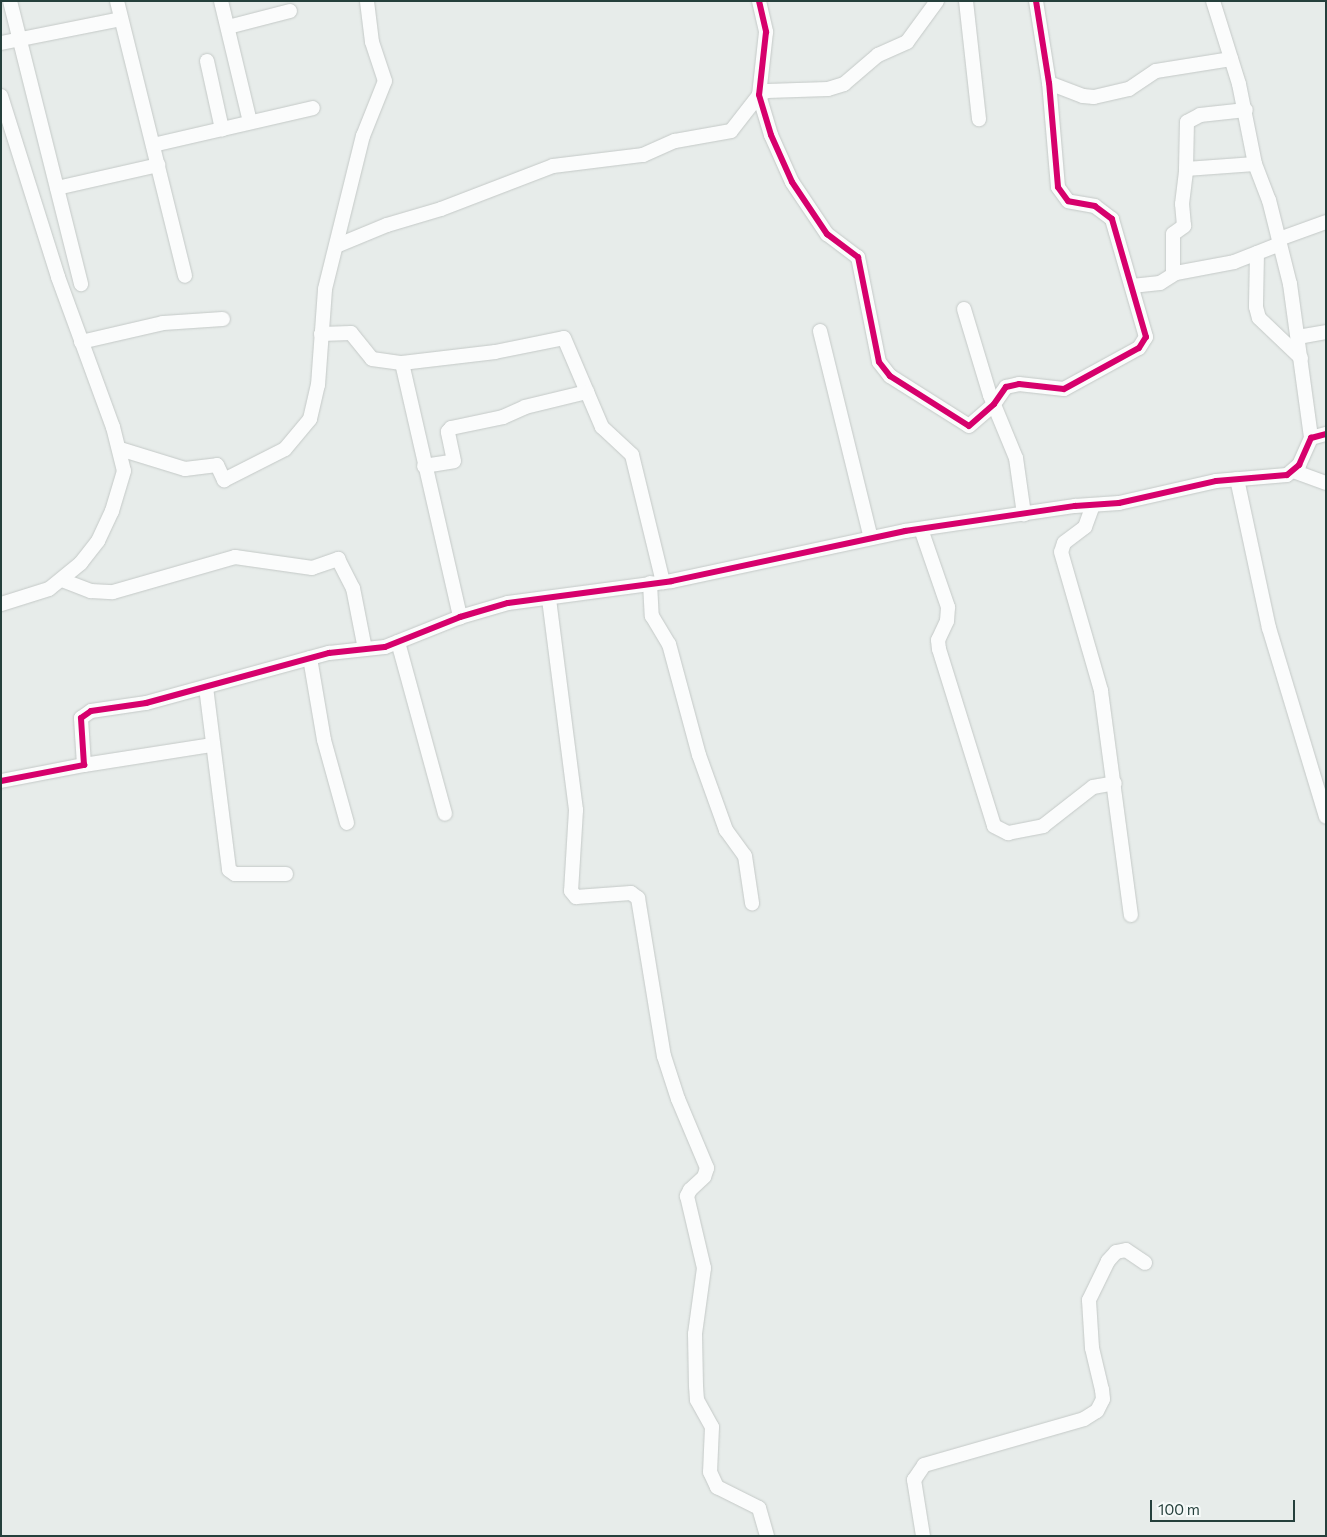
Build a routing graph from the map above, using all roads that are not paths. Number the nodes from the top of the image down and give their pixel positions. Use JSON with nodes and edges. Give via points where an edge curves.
{"nodes":[{"id":1,"x":10,"y":1,"type":"edge"},
{"id":2,"x":117,"y":1,"type":"edge"},
{"id":3,"x":222,"y":1,"type":"edge"},
{"id":4,"x":367,"y":1,"type":"edge"},
{"id":5,"x":759,"y":1,"type":"edge"},
{"id":6,"x":937,"y":1,"type":"edge"},
{"id":7,"x":966,"y":1,"type":"edge"},
{"id":8,"x":1036,"y":1,"type":"edge"},
{"id":9,"x":1213,"y":1,"type":"edge"},
{"id":10,"x":290,"y":11,"type":"dead end"},
{"id":11,"x":121,"y":19,"type":"junction"},
{"id":12,"x":228,"y":27,"type":"junction"},
{"id":13,"x":19,"y":40,"type":"junction"},
{"id":14,"x":1,"y":43,"type":"edge"},
{"id":15,"x":1231,"y":58,"type":"junction"},
{"id":16,"x":207,"y":61,"type":"dead end"},
{"id":17,"x":1049,"y":83,"type":"junction"},
{"id":18,"x":759,"y":95,"type":"junction"},
{"id":19,"x":1,"y":96,"type":"edge"},
{"id":20,"x":313,"y":108,"type":"dead end"},
{"id":21,"x":1246,"y":110,"type":"junction"},
{"id":22,"x":979,"y":119,"type":"dead end"},
{"id":23,"x":250,"y":122,"type":"junction"},
{"id":24,"x":5,"y":126,"type":"edge"},
{"id":25,"x":222,"y":129,"type":"junction"},
{"id":26,"x":153,"y":145,"type":"junction"},
{"id":27,"x":1255,"y":164,"type":"junction"},
{"id":28,"x":158,"y":165,"type":"junction"},
{"id":29,"x":1186,"y":169,"type":"junction"},
{"id":30,"x":57,"y":188,"type":"junction"},
{"id":31,"x":1326,"y":222,"type":"edge"},
{"id":32,"x":1279,"y":242,"type":"junction"},
{"id":33,"x":336,"y":246,"type":"junction"},
{"id":34,"x":1257,"y":253,"type":"junction"},
{"id":35,"x":1173,"y":274,"type":"junction"},
{"id":36,"x":185,"y":276,"type":"dead end"},
{"id":37,"x":81,"y":284,"type":"dead end"},
{"id":38,"x":1132,"y":286,"type":"junction"},
{"id":39,"x":964,"y":309,"type":"dead end"},
{"id":40,"x":223,"y":319,"type":"dead end"},
{"id":41,"x":820,"y":331,"type":"dead end"},
{"id":42,"x":1326,"y":332,"type":"edge"},
{"id":43,"x":322,"y":334,"type":"junction"},
{"id":44,"x":1298,"y":337,"type":"junction"},
{"id":45,"x":81,"y":342,"type":"junction"},
{"id":46,"x":1301,"y":358,"type":"junction"},
{"id":47,"x":402,"y":363,"type":"junction"},
{"id":48,"x":587,"y":392,"type":"junction"},
{"id":49,"x":994,"y":404,"type":"junction"},
{"id":50,"x":1326,"y":434,"type":"edge"},
{"id":51,"x":1311,"y":438,"type":"junction"},
{"id":52,"x":120,"y":449,"type":"junction"},
{"id":53,"x":424,"y":466,"type":"junction"},
{"id":54,"x":1293,"y":472,"type":"junction"},
{"id":55,"x":1237,"y":479,"type":"junction"},
{"id":56,"x":1326,"y":483,"type":"edge"},
{"id":57,"x":1093,"y":505,"type":"junction"},
{"id":58,"x":1024,"y":514,"type":"junction"},
{"id":59,"x":921,"y":529,"type":"junction"},
{"id":60,"x":871,"y":538,"type":"junction"},
{"id":61,"x":62,"y":580,"type":"junction"},
{"id":62,"x":656,"y":583,"type":"junction"},
{"id":63,"x":549,"y":599,"type":"junction"},
{"id":64,"x":1,"y":604,"type":"edge"},
{"id":65,"x":460,"y":618,"type":"junction"},
{"id":66,"x":398,"y":642,"type":"junction"},
{"id":67,"x":366,"y":649,"type":"junction"},
{"id":68,"x":310,"y":658,"type":"junction"},
{"id":69,"x":206,"y":687,"type":"junction"},
{"id":70,"x":212,"y":746,"type":"junction"},
{"id":71,"x":84,"y":765,"type":"junction"},
{"id":72,"x":1,"y":781,"type":"edge"},
{"id":73,"x":1115,"y":783,"type":"junction"},
{"id":74,"x":445,"y":814,"type":"dead end"},
{"id":75,"x":1326,"y":817,"type":"edge"},
{"id":76,"x":347,"y":823,"type":"dead end"},
{"id":77,"x":286,"y":874,"type":"dead end"},
{"id":78,"x":752,"y":903,"type":"dead end"},
{"id":79,"x":1131,"y":915,"type":"dead end"},
{"id":80,"x":1145,"y":1263,"type":"dead end"},
{"id":81,"x":921,"y":1535,"type":"edge"},
{"id":82,"x":767,"y":1536,"type":"edge"}],
"edges":[{"from":1,"to":13,"type":"street"},
{"from":2,"to":11,"type":"street"},
{"from":3,"to":12,"type":"street"},
{"from":4,"to":33,"type":"street","via":[[372,42],[385,81],[364,136]]},
{"from":5,"to":18,"type":"street","via":[[766,32]]},
{"from":6,"to":18,"type":"street","via":[[907,42],[878,55],[840,86],[828,90],[772,90]]},
{"from":7,"to":22,"type":"street"},
{"from":8,"to":17,"type":"street"},
{"from":9,"to":15,"type":"street"},
{"from":10,"to":12,"type":"street"},
{"from":11,"to":13,"type":"street"},
{"from":11,"to":26,"type":"street"},
{"from":12,"to":23,"type":"street"},
{"from":13,"to":14,"type":"street"},
{"from":13,"to":30,"type":"street"},
{"from":15,"to":17,"type":"street","via":[[1156,71],[1133,88],[1094,97]]},
{"from":15,"to":21,"type":"street"},
{"from":16,"to":25,"type":"street"},
{"from":17,"to":38,"type":"street","via":[[1061,194],[1068,201],[1096,206],[1109,213]]},
{"from":18,"to":33,"type":"street","via":[[737,127],[728,133],[675,141],[644,155],[553,166],[441,209],[387,224]]},
{"from":18,"to":49,"type":"street","via":[[771,135],[792,182],[832,240],[854,251],[858,257],[873,344],[883,369],[966,426],[974,424]]},
{"from":19,"to":24,"type":"street"},
{"from":20,"to":23,"type":"street"},
{"from":21,"to":27,"type":"street"},
{"from":21,"to":29,"type":"street","via":[[1188,120]]},
{"from":23,"to":25,"type":"street"},
{"from":24,"to":45,"type":"street"},
{"from":25,"to":26,"type":"street"},
{"from":26,"to":28,"type":"street"},
{"from":27,"to":29,"type":"street"},
{"from":27,"to":32,"type":"street"},
{"from":28,"to":30,"type":"street"},
{"from":28,"to":36,"type":"street"},
{"from":29,"to":35,"type":"street","via":[[1182,204],[1184,228],[1174,234]]},
{"from":30,"to":37,"type":"street"},
{"from":31,"to":32,"type":"street"},
{"from":32,"to":34,"type":"street"},
{"from":32,"to":44,"type":"street"},
{"from":33,"to":43,"type":"street","via":[[326,288]]},
{"from":34,"to":35,"type":"street","via":[[1218,266]]},
{"from":34,"to":46,"type":"street","via":[[1258,314],[1265,326]]},
{"from":35,"to":38,"type":"street","via":[[1160,283]]},
{"from":38,"to":49,"type":"street","via":[[1146,337],[1139,348],[1064,389],[1019,384],[1006,387]]},
{"from":39,"to":49,"type":"street"},
{"from":40,"to":45,"type":"street","via":[[163,323]]},
{"from":41,"to":60,"type":"street"},
{"from":42,"to":44,"type":"street"},
{"from":43,"to":47,"type":"street","via":[[351,333],[372,359]]},
{"from":43,"to":52,"type":"street","via":[[312,414],[293,442],[275,456],[224,480],[217,465],[185,469]]},
{"from":44,"to":46,"type":"street"},
{"from":45,"to":52,"type":"street"},
{"from":46,"to":51,"type":"street"},
{"from":47,"to":48,"type":"street","via":[[501,351],[562,337]]},
{"from":47,"to":53,"type":"street"},
{"from":48,"to":53,"type":"street","via":[[525,407],[503,417],[450,428],[454,460]]},
{"from":48,"to":62,"type":"street","via":[[602,427],[632,455]]},
{"from":49,"to":58,"type":"street","via":[[1016,458]]},
{"from":50,"to":51,"type":"street"},
{"from":51,"to":54,"type":"street"},
{"from":52,"to":61,"type":"street","via":[[124,472],[112,511],[98,541]]},
{"from":53,"to":65,"type":"street"},
{"from":54,"to":55,"type":"street"},
{"from":54,"to":56,"type":"street"},
{"from":55,"to":57,"type":"street","via":[[1190,485],[1119,503]]},
{"from":55,"to":75,"type":"street","via":[[1269,628]]},
{"from":57,"to":58,"type":"street"},
{"from":57,"to":73,"type":"street","via":[[1085,527],[1064,543],[1061,552],[1099,681]]},
{"from":58,"to":59,"type":"street"},
{"from":59,"to":60,"type":"street"},
{"from":59,"to":73,"type":"street","via":[[948,607],[947,620],[938,640],[939,649],[994,826],[1008,833],[1043,826],[1093,788]]},
{"from":60,"to":62,"type":"street"},
{"from":61,"to":64,"type":"street","via":[[49,589]]},
{"from":61,"to":67,"type":"street","via":[[91,591],[113,592],[229,558],[246,557],[312,568],[338,559],[353,588]]},
{"from":62,"to":63,"type":"street"},
{"from":62,"to":78,"type":"street","via":[[652,616],[669,644],[699,755],[726,830],[744,856]]},
{"from":63,"to":65,"type":"street","via":[[508,603]]},
{"from":63,"to":82,"type":"street","via":[[576,810],[571,892],[576,897],[631,893],[638,898],[664,1056],[680,1106],[706,1168],[704,1177],[687,1196],[704,1268],[696,1334],[696,1386],[697,1400],[712,1427],[710,1472],[717,1487],[759,1508]]},
{"from":65,"to":66,"type":"street"},
{"from":66,"to":67,"type":"street"},
{"from":66,"to":74,"type":"street"},
{"from":67,"to":68,"type":"street"},
{"from":68,"to":69,"type":"street"},
{"from":68,"to":76,"type":"street","via":[[324,740]]},
{"from":69,"to":70,"type":"street"},
{"from":69,"to":71,"type":"street","via":[[83,715]]},
{"from":70,"to":71,"type":"street"},
{"from":70,"to":77,"type":"street","via":[[229,870],[235,874]]},
{"from":71,"to":72,"type":"street"},
{"from":73,"to":79,"type":"street"},
{"from":80,"to":81,"type":"street","via":[[1126,1250],[1116,1252],[1108,1261],[1089,1300],[1092,1348],[1103,1399],[1097,1411],[1084,1419],[924,1465],[914,1480]]}]}
